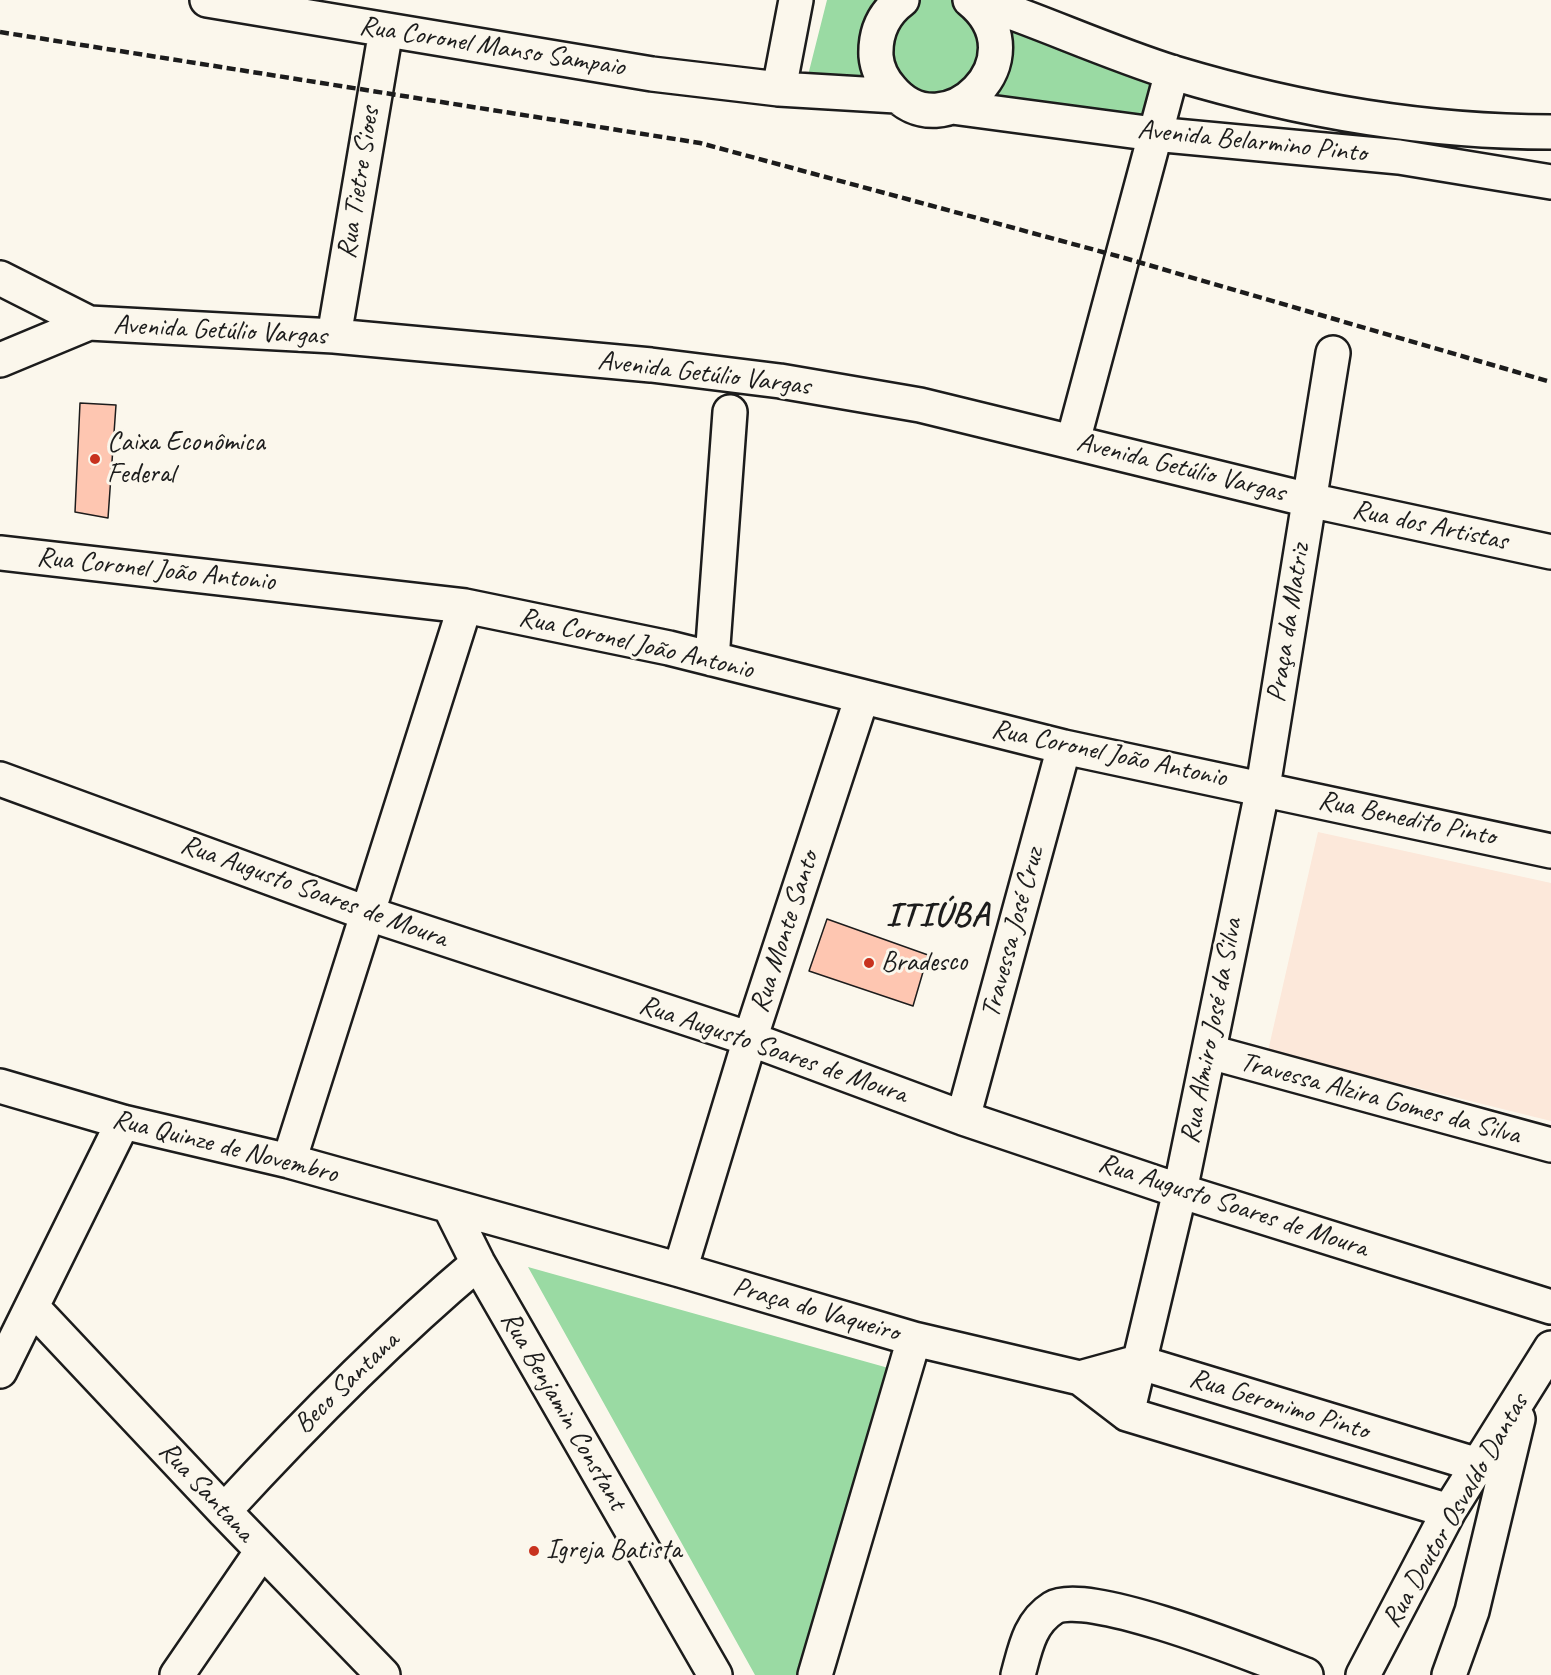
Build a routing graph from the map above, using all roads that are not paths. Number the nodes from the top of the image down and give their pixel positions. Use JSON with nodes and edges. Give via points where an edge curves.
{"nodes":[{"id":1,"x":207,"y":0,"type":"edge"},
{"id":2,"x":796,"y":0,"type":"edge"},
{"id":3,"x":902,"y":0,"type":"edge"},
{"id":4,"x":970,"y":0,"type":"edge"},
{"id":5,"x":977,"y":0,"type":"edge"},
{"id":6,"x":387,"y":30,"type":"junction"},
{"id":7,"x":1172,"y":72,"type":"junction"},
{"id":8,"x":778,"y":89,"type":"junction"},
{"id":9,"x":896,"y":96,"type":"junction"},
{"id":10,"x":952,"y":107,"type":"junction"},
{"id":11,"x":1517,"y":132,"type":"junction"},
{"id":12,"x":1551,"y":132,"type":"edge"},
{"id":13,"x":1154,"y":134,"type":"junction"},
{"id":14,"x":1511,"y":174,"type":"junction"},
{"id":15,"x":1551,"y":182,"type":"edge"},
{"id":16,"x":0,"y":278,"type":"edge"},
{"id":17,"x":89,"y":323,"type":"junction"},
{"id":18,"x":334,"y":336,"type":"junction"},
{"id":19,"x":1333,"y":353,"type":"dead end"},
{"id":20,"x":0,"y":360,"type":"edge"},
{"id":21,"x":730,"y":412,"type":"dead end"},
{"id":22,"x":1073,"y":441,"type":"junction"},
{"id":23,"x":1309,"y":500,"type":"junction"},
{"id":24,"x":1551,"y":552,"type":"edge"},
{"id":25,"x":0,"y":553,"type":"edge"},
{"id":26,"x":465,"y":606,"type":"junction"},
{"id":27,"x":712,"y":659,"type":"junction"},
{"id":28,"x":862,"y":697,"type":"junction"},
{"id":29,"x":1064,"y":747,"type":"junction"},
{"id":30,"x":0,"y":779,"type":"edge"},
{"id":31,"x":1263,"y":787,"type":"junction"},
{"id":32,"x":1551,"y":851,"type":"edge"},
{"id":33,"x":366,"y":913,"type":"junction"},
{"id":34,"x":750,"y":1040,"type":"junction"},
{"id":35,"x":1210,"y":1052,"type":"junction"},
{"id":36,"x":0,"y":1086,"type":"edge"},
{"id":37,"x":963,"y":1118,"type":"junction"},
{"id":38,"x":123,"y":1122,"type":"junction"},
{"id":39,"x":1551,"y":1145,"type":"edge"},
{"id":40,"x":289,"y":1161,"type":"junction"},
{"id":41,"x":1180,"y":1191,"type":"junction"},
{"id":42,"x":450,"y":1207,"type":"junction"},
{"id":43,"x":478,"y":1263,"type":"junction"},
{"id":44,"x":680,"y":1270,"type":"junction"},
{"id":45,"x":32,"y":1307,"type":"junction"},
{"id":46,"x":1551,"y":1307,"type":"edge"},
{"id":47,"x":914,"y":1339,"type":"junction"},
{"id":48,"x":1551,"y":1348,"type":"edge"},
{"id":49,"x":1138,"y":1362,"type":"junction"},
{"id":50,"x":0,"y":1371,"type":"edge"},
{"id":51,"x":1080,"y":1378,"type":"junction"},
{"id":52,"x":1523,"y":1397,"type":"junction"},
{"id":53,"x":1127,"y":1414,"type":"junction"},
{"id":54,"x":1478,"y":1465,"type":"junction"},
{"id":55,"x":224,"y":1511,"type":"junction"},
{"id":56,"x":1449,"y":1511,"type":"junction"},
{"id":57,"x":262,"y":1551,"type":"junction"},
{"id":58,"x":177,"y":1675,"type":"edge"},
{"id":59,"x":383,"y":1675,"type":"edge"},
{"id":60,"x":716,"y":1675,"type":"edge"},
{"id":61,"x":815,"y":1675,"type":"edge"},
{"id":62,"x":1018,"y":1675,"type":"edge"},
{"id":63,"x":1306,"y":1675,"type":"edge"},
{"id":64,"x":1363,"y":1675,"type":"edge"},
{"id":65,"x":1449,"y":1675,"type":"edge"}],
"edges":[{"from":1,"to":6,"type":"street","name":"Rua Coronel Manso Sampaio"},
{"from":2,"to":8,"type":"street"},
{"from":3,"to":9,"type":"street","via":[[881,23],[876,42],[876,62]]},
{"from":4,"to":10,"type":"street","via":[[992,26],[996,45],[994,66],[985,84],[971,98]]},
{"from":5,"to":7,"type":"street","name":"Avenida Belarmino Pinto"},
{"from":6,"to":8,"type":"street","name":"Rua Coronel Manso Sampaio","via":[[651,74]]},
{"from":6,"to":18,"type":"street","name":"Rua Tietre Sioes"},
{"from":7,"to":11,"type":"street","name":"Avenida Belarmino Pinto","via":[[1271,99],[1372,120]]},
{"from":7,"to":13,"type":"street"},
{"from":8,"to":9,"type":"street","name":"Avenida Belarmino Pinto"},
{"from":9,"to":10,"type":"street","name":"Avenida Belarmino Pinto","via":[[933,110]]},
{"from":10,"to":13,"type":"street","name":"Avenida Belarmino Pinto"},
{"from":11,"to":12,"type":"street","name":"Avenida Belarmino Pinto"},
{"from":11,"to":14,"type":"street"},
{"from":13,"to":14,"type":"street","name":"Avenida Belarmino Pinto","via":[[1399,157]]},
{"from":13,"to":22,"type":"street"},
{"from":14,"to":15,"type":"street","name":"Avenida Belarmino Pinto"},
{"from":16,"to":17,"type":"street","name":"Avenida Getúlio Vargas"},
{"from":17,"to":18,"type":"street","name":"Avenida Getúlio Vargas"},
{"from":17,"to":20,"type":"street","name":"Avenida Getúlio Vargas"},
{"from":18,"to":22,"type":"street","name":"Avenida Getúlio Vargas","via":[[780,381],[920,405]]},
{"from":19,"to":23,"type":"street","name":"Praça da Matriz"},
{"from":21,"to":27,"type":"street"},
{"from":22,"to":23,"type":"street","name":"Avenida Getúlio Vargas"},
{"from":23,"to":24,"type":"street","name":"Rua dos Artistas"},
{"from":23,"to":31,"type":"street","name":"Praça da Matriz"},
{"from":25,"to":26,"type":"street","name":"Rua Coronel João Antonio"},
{"from":26,"to":27,"type":"street","name":"Rua Coronel João Antonio"},
{"from":26,"to":33,"type":"street"},
{"from":27,"to":28,"type":"street","name":"Rua Coronel João Antonio"},
{"from":28,"to":29,"type":"street","name":"Rua Coronel João Antonio"},
{"from":28,"to":34,"type":"street","name":"Rua Monte Santo"},
{"from":29,"to":31,"type":"street","name":"Rua Coronel João Antonio"},
{"from":29,"to":37,"type":"street","name":"Travessa José Cruz"},
{"from":30,"to":33,"type":"street","name":"Rua Augusto Soares de Moura"},
{"from":31,"to":32,"type":"street","name":"Rua Benedito Pinto"},
{"from":31,"to":35,"type":"street","name":"Rua Almiro José da Silva"},
{"from":33,"to":34,"type":"street","name":"Rua Augusto Soares de Moura"},
{"from":33,"to":40,"type":"street"},
{"from":34,"to":37,"type":"street","name":"Rua Augusto Soares de Moura"},
{"from":34,"to":44,"type":"street","name":"Rua Monte Santo"},
{"from":35,"to":39,"type":"street","name":"Travessa Alzira Gomes da Silva"},
{"from":35,"to":41,"type":"street","name":"Rua Almiro José da Silva"},
{"from":36,"to":38,"type":"street","name":"Rua Quinze de Novembro"},
{"from":37,"to":41,"type":"street","name":"Rua Augusto Soares de Moura"},
{"from":38,"to":40,"type":"street","name":"Rua Quinze de Novembro"},
{"from":38,"to":45,"type":"street"},
{"from":40,"to":42,"type":"street","name":"Rua Quinze de Novembro"},
{"from":41,"to":46,"type":"street","name":"Rua Augusto Soares de Moura"},
{"from":41,"to":49,"type":"street","name":"Rua Almiro José da Silva"},
{"from":42,"to":43,"type":"street","name":"Rua Benjamin Constant"},
{"from":42,"to":44,"type":"street","name":"Praça do Vaqueiro"},
{"from":43,"to":55,"type":"street","name":"Beco Santana","via":[[416,1315],[288,1441]]},
{"from":43,"to":60,"type":"street","name":"Rua Benjamin Constant"},
{"from":44,"to":47,"type":"street","name":"Praça do Vaqueiro"},
{"from":45,"to":50,"type":"street"},
{"from":45,"to":55,"type":"street","name":"Rua Santana"},
{"from":47,"to":51,"type":"street","name":"Rua Geronimo Pinto"},
{"from":47,"to":61,"type":"street","name":"Praça do Vaqueiro"},
{"from":48,"to":52,"type":"street","name":"Rua Doutor Osvaldo Dantas"},
{"from":49,"to":51,"type":"street","name":"Rua Geronimo Pinto"},
{"from":49,"to":53,"type":"street","name":"Rua Almiro José da Silva"},
{"from":49,"to":54,"type":"street","name":"Rua Geronimo Pinto"},
{"from":51,"to":53,"type":"street","name":"Rua Geronimo Pinto"},
{"from":52,"to":54,"type":"street","name":"Rua Doutor Osvaldo Dantas"},
{"from":52,"to":65,"type":"street","via":[[1472,1611]]},
{"from":53,"to":56,"type":"street","name":"Rua Geronimo Pinto"},
{"from":54,"to":56,"type":"street","name":"Rua Doutor Osvaldo Dantas"},
{"from":55,"to":57,"type":"street","name":"Rua Santana"},
{"from":56,"to":64,"type":"street","name":"Rua Doutor Osvaldo Dantas"},
{"from":57,"to":58,"type":"street"},
{"from":57,"to":59,"type":"street","name":"Rua Santana"},
{"from":62,"to":63,"type":"street","via":[[1036,1624],[1055,1607],[1067,1603],[1090,1604],[1190,1632]]}]}
